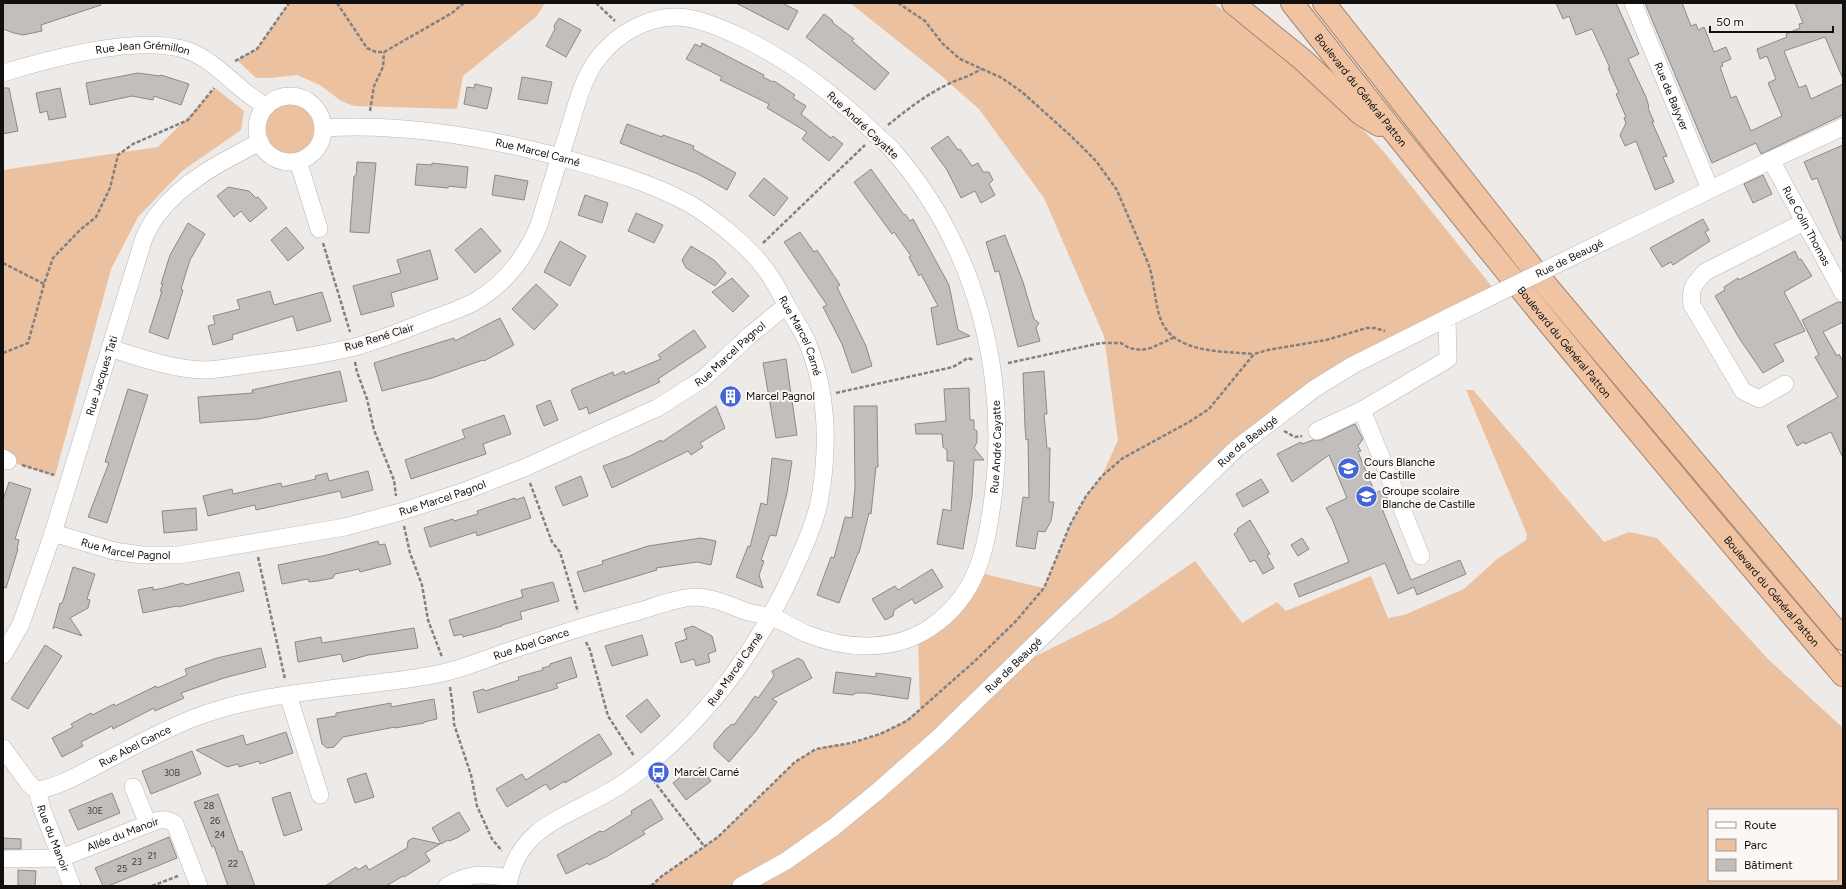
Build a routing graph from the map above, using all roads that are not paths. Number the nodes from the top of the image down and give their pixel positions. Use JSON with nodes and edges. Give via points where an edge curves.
{"nodes":[{"id":1,"x":1233,"y":3,"type":"edge"},
{"id":2,"x":1292,"y":3,"type":"edge"},
{"id":3,"x":1324,"y":3,"type":"edge"},
{"id":4,"x":1633,"y":3,"type":"edge"},
{"id":5,"x":3,"y":73,"type":"edge"},
{"id":6,"x":266,"y":107,"type":"junction"},
{"id":7,"x":1843,"y":126,"type":"edge"},
{"id":8,"x":323,"y":128,"type":"junction"},
{"id":9,"x":1396,"y":136,"type":"junction"},
{"id":10,"x":260,"y":142,"type":"junction"},
{"id":11,"x":559,"y":157,"type":"junction"},
{"id":12,"x":1770,"y":160,"type":"junction"},
{"id":13,"x":298,"y":161,"type":"junction"},
{"id":14,"x":1710,"y":189,"type":"junction"},
{"id":15,"x":1804,"y":222,"type":"junction"},
{"id":16,"x":319,"y":229,"type":"road end"},
{"id":17,"x":1843,"y":293,"type":"edge"},
{"id":18,"x":787,"y":305,"type":"junction"},
{"id":19,"x":1447,"y":318,"type":"junction"},
{"id":20,"x":110,"y":348,"type":"junction"},
{"id":21,"x":1785,"y":384,"type":"dead end"},
{"id":22,"x":1362,"y":410,"type":"junction"},
{"id":23,"x":1317,"y":431,"type":"road end"},
{"id":24,"x":53,"y":533,"type":"junction"},
{"id":25,"x":1421,"y":556,"type":"dead end"},
{"id":26,"x":770,"y":616,"type":"junction"},
{"id":27,"x":1843,"y":639,"type":"edge"},
{"id":28,"x":3,"y":655,"type":"edge"},
{"id":29,"x":1843,"y":675,"type":"edge"},
{"id":30,"x":288,"y":695,"type":"junction"},
{"id":31,"x":3,"y":748,"type":"edge"},
{"id":32,"x":133,"y":787,"type":"dead end"},
{"id":33,"x":37,"y":790,"type":"junction"},
{"id":34,"x":320,"y":795,"type":"dead end"},
{"id":35,"x":148,"y":824,"type":"junction"},
{"id":36,"x":3,"y":858,"type":"edge"},
{"id":37,"x":61,"y":858,"type":"junction"},
{"id":38,"x":510,"y":876,"type":"edge"},
{"id":39,"x":72,"y":886,"type":"edge"},
{"id":40,"x":199,"y":886,"type":"edge"},
{"id":41,"x":447,"y":886,"type":"edge"},
{"id":42,"x":741,"y":886,"type":"edge"}],
"edges":[{"from":1,"to":9,"type":"highway","via":[[1303,60],[1361,114]]},
{"from":2,"to":9,"type":"highway","name":"Boulevard du Général Patton"},
{"from":3,"to":27,"type":"highway","name":"Boulevard du Général Patton","via":[[1546,285]]},
{"from":4,"to":14,"type":"street","name":"Rue de Balyver"},
{"from":5,"to":6,"type":"street","name":"Rue Jean Grémillon","via":[[115,48],[156,45],[195,53],[210,61]]},
{"from":6,"to":8,"type":"street","via":[[284,97],[301,98],[318,112]]},
{"from":6,"to":10,"type":"street","via":[[258,126]]},
{"from":7,"to":12,"type":"street","name":"Rue de Beaugé"},
{"from":8,"to":11,"type":"street","name":"Rue Marcel Carné","via":[[367,127],[482,138]]},
{"from":8,"to":13,"type":"street","via":[[321,140],[315,151]]},
{"from":9,"to":29,"type":"highway","name":"Boulevard du Général Patton","via":[[1664,464]]},
{"from":10,"to":13,"type":"street","via":[[275,158],[286,162]]},
{"from":10,"to":20,"type":"street","name":"Rue Jacques Tati","via":[[198,177],[176,194],[157,214],[144,238]]},
{"from":11,"to":18,"type":"street","name":"Rue Marcel Carné","via":[[636,180],[693,206],[728,232],[751,254],[771,277]]},
{"from":11,"to":20,"type":"street","name":"Rue René Clair","via":[[539,225],[520,263],[479,299],[454,311],[355,346],[206,370],[164,364]]},
{"from":11,"to":26,"type":"street","name":"Rue André Cayatte","via":[[582,88],[595,61],[615,40],[649,22],[674,17],[693,19],[730,32],[772,53],[831,94],[876,134],[894,151],[920,187],[945,227],[966,272],[982,319],[991,366],[995,390],[997,452],[988,530],[981,562],[971,585],[961,600],[940,621],[922,633],[890,644],[871,647],[852,646],[808,635]]},
{"from":12,"to":14,"type":"street","name":"Rue de Beaugé"},
{"from":12,"to":15,"type":"street","name":"Rue Colin Thomas"},
{"from":13,"to":16,"type":"street"},
{"from":14,"to":19,"type":"street","name":"Rue de Beaugé","bridge":true},
{"from":15,"to":17,"type":"street","name":"Rue Colin Thomas"},
{"from":15,"to":21,"type":"street","via":[[1705,272],[1694,283],[1691,292],[1692,305],[1743,390],[1759,399]]},
{"from":18,"to":24,"type":"street","name":"Rue Marcel Pagnol","via":[[703,378],[657,408],[524,468],[400,512],[345,526],[179,556],[114,551]]},
{"from":18,"to":26,"type":"street","name":"Rue Marcel Carné","via":[[808,342],[818,375],[826,434],[818,507],[790,580]]},
{"from":19,"to":22,"type":"street","via":[[1448,359]]},
{"from":19,"to":42,"type":"street","name":"Rue de Beaugé","via":[[1353,365],[1327,381],[1237,448],[954,722],[878,792],[834,828],[792,857]]},
{"from":20,"to":24,"type":"street","name":"Rue Jacques Tati"},
{"from":22,"to":23,"type":"street"},
{"from":22,"to":25,"type":"street"},
{"from":24,"to":28,"type":"street","name":"Rue Jacques Tati","via":[[22,624]]},
{"from":26,"to":30,"type":"street","name":"Rue Abel Gance","via":[[747,613],[710,599],[691,597],[583,626],[446,672]]},
{"from":26,"to":38,"type":"street","name":"Rue Marcel Carné","via":[[748,654],[686,731],[643,769],[608,793],[542,828],[530,840]]},
{"from":30,"to":33,"type":"street","name":"Rue Abel Gance","via":[[225,708],[194,718],[68,780]]},
{"from":30,"to":34,"type":"street"},
{"from":31,"to":33,"type":"street","via":[[30,785]]},
{"from":32,"to":35,"type":"street"},
{"from":33,"to":37,"type":"street","name":"Rue du Manoir"},
{"from":35,"to":37,"type":"street","name":"Allée du Manoir"},
{"from":35,"to":40,"type":"street","name":"Allée du Manoir","via":[[162,819],[175,824]]},
{"from":36,"to":37,"type":"street","name":"Allée du Manoir"},
{"from":37,"to":39,"type":"street","name":"Rue du Manoir"},
{"from":38,"to":41,"type":"street","via":[[474,874]]}]}
